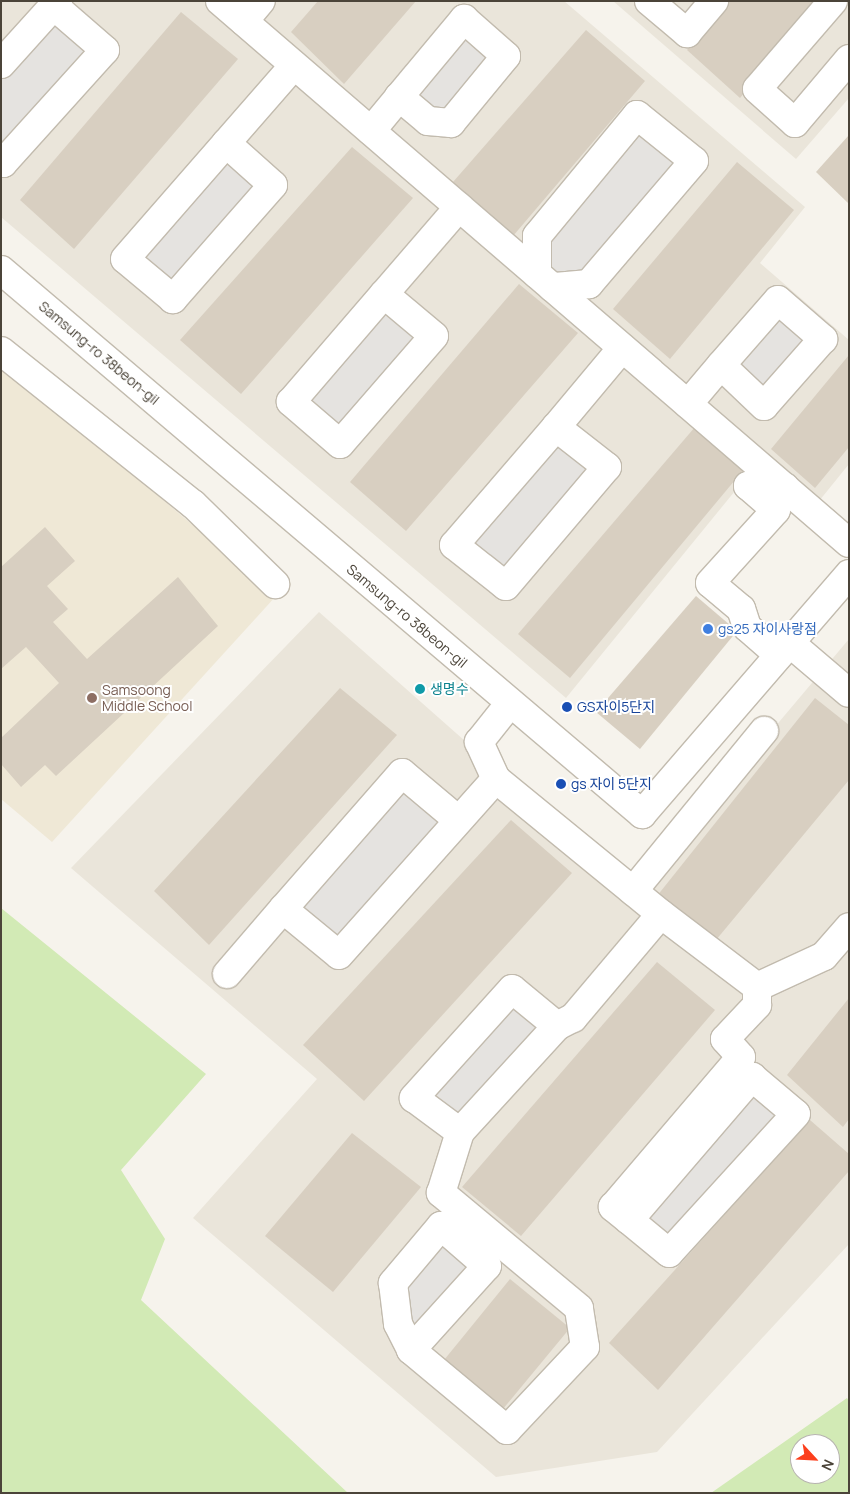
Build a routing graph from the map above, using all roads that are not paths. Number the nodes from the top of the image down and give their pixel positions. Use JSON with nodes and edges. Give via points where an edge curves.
{"nodes":[{"id":1,"x":220,"y":1,"type":"edge"},
{"id":2,"x":650,"y":1,"type":"edge"},
{"id":3,"x":714,"y":1,"type":"edge"},
{"id":4,"x":832,"y":1,"type":"edge"},
{"id":5,"x":56,"y":4,"type":"edge"},
{"id":6,"x":247,"y":8,"type":"edge"},
{"id":7,"x":849,"y":59,"type":"edge"},
{"id":8,"x":1,"y":64,"type":"edge"},
{"id":9,"x":294,"y":65,"type":"junction"},
{"id":10,"x":399,"y":97,"type":"dead end"},
{"id":11,"x":371,"y":132,"type":"junction"},
{"id":12,"x":226,"y":143,"type":"junction"},
{"id":13,"x":1,"y":161,"type":"edge"},
{"id":14,"x":460,"y":207,"type":"junction"},
{"id":15,"x":1,"y":270,"type":"edge"},
{"id":16,"x":545,"y":281,"type":"junction"},
{"id":17,"x":384,"y":294,"type":"junction"},
{"id":18,"x":622,"y":348,"type":"junction"},
{"id":19,"x":1,"y":351,"type":"edge"},
{"id":20,"x":721,"y":365,"type":"dead end"},
{"id":21,"x":688,"y":404,"type":"junction"},
{"id":22,"x":556,"y":427,"type":"junction"},
{"id":23,"x":785,"y":487,"type":"junction"},
{"id":24,"x":849,"y":543,"type":"edge"},
{"id":25,"x":849,"y":574,"type":"edge"},
{"id":26,"x":275,"y":584,"type":"dead end"},
{"id":27,"x":784,"y":649,"type":"junction"},
{"id":28,"x":849,"y":693,"type":"edge"},
{"id":29,"x":510,"y":703,"type":"junction"},
{"id":30,"x":764,"y":731,"type":"dead end"},
{"id":31,"x":496,"y":779,"type":"junction"},
{"id":32,"x":458,"y":820,"type":"junction"},
{"id":33,"x":633,"y":891,"type":"junction"},
{"id":34,"x":283,"y":909,"type":"junction"},
{"id":35,"x":662,"y":914,"type":"junction"},
{"id":36,"x":849,"y":927,"type":"edge"},
{"id":37,"x":227,"y":974,"type":"dead end"},
{"id":38,"x":757,"y":987,"type":"junction"},
{"id":39,"x":557,"y":1026,"type":"junction"},
{"id":40,"x":460,"y":1132,"type":"junction"},
{"id":41,"x":629,"y":1220,"type":"junction"},
{"id":42,"x":411,"y":1350,"type":"dead end"}],
"edges":[{"from":1,"to":6,"type":"street"},
{"from":2,"to":3,"type":"street","via":[[687,33]]},
{"from":4,"to":7,"type":"street","via":[[757,88],[795,123]]},
{"from":5,"to":8,"type":"street"},
{"from":5,"to":13,"type":"street","via":[[105,50]]},
{"from":6,"to":9,"type":"street"},
{"from":9,"to":11,"type":"street"},
{"from":9,"to":12,"type":"street"},
{"from":10,"to":11,"type":"street"},
{"from":11,"to":14,"type":"street"},
{"from":12,"to":12,"type":"street","via":[[125,258],[173,299],[273,185]]},
{"from":14,"to":16,"type":"street"},
{"from":14,"to":17,"type":"street"},
{"from":15,"to":29,"type":"street","name":"Samsung-ro 38beon-gil"},
{"from":16,"to":16,"type":"street","via":[[590,284],[694,161],[637,115],[537,236]]},
{"from":16,"to":18,"type":"street"},
{"from":17,"to":17,"type":"street","via":[[291,402],[340,444],[434,336]]},
{"from":18,"to":21,"type":"street"},
{"from":18,"to":22,"type":"street"},
{"from":19,"to":26,"type":"street","via":[[193,504]]},
{"from":20,"to":21,"type":"street"},
{"from":21,"to":23,"type":"street"},
{"from":22,"to":22,"type":"street","via":[[607,467],[506,586],[454,545]]},
{"from":23,"to":24,"type":"street"},
{"from":23,"to":27,"type":"street","via":[[748,486],[776,510],[710,584],[741,609],[747,627]]},
{"from":25,"to":27,"type":"street","name":"Samsung-ro 38beon-gil"},
{"from":27,"to":28,"type":"street"},
{"from":27,"to":29,"type":"street","name":"Samsung-ro 38beon-gil","via":[[642,814]]},
{"from":29,"to":31,"type":"street","via":[[479,742]]},
{"from":30,"to":33,"type":"street"},
{"from":31,"to":32,"type":"street"},
{"from":31,"to":33,"type":"street"},
{"from":32,"to":34,"type":"street","via":[[340,955]]},
{"from":32,"to":34,"type":"street","via":[[402,772]]},
{"from":33,"to":35,"type":"street"},
{"from":34,"to":37,"type":"street"},
{"from":35,"to":38,"type":"street"},
{"from":35,"to":39,"type":"street","via":[[573,1018]]},
{"from":36,"to":38,"type":"street","via":[[824,956]]},
{"from":38,"to":41,"type":"street","via":[[757,1004],[725,1039],[741,1058],[613,1207]]},
{"from":39,"to":40,"type":"street"},
{"from":39,"to":40,"type":"street","via":[[512,989],[414,1098]]},
{"from":40,"to":42,"type":"street","via":[[441,1193],[579,1308],[585,1347],[507,1430]]},
{"from":41,"to":41,"type":"street","via":[[669,1253],[796,1114],[752,1078]]}]}
